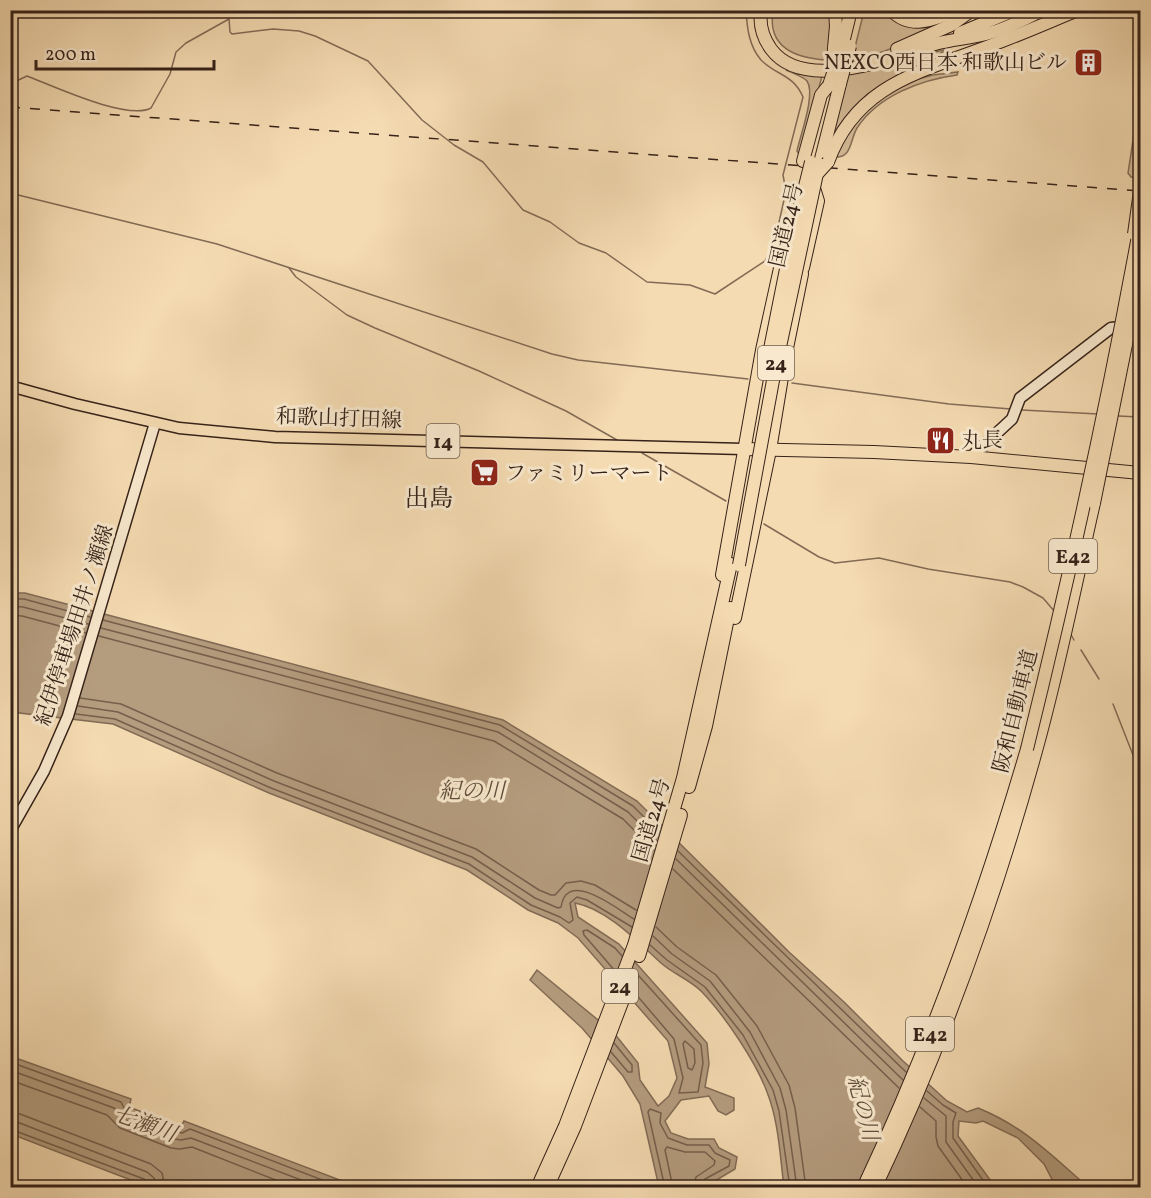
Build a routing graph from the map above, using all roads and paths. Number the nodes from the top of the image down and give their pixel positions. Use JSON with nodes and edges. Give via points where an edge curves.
{"nodes":[{"id":1,"x":761,"y":10,"type":"edge"},
{"id":2,"x":769,"y":10,"type":"edge"},
{"id":3,"x":835,"y":10,"type":"edge"},
{"id":4,"x":851,"y":10,"type":"edge"},
{"id":5,"x":860,"y":10,"type":"edge"},
{"id":6,"x":891,"y":10,"type":"edge"},
{"id":7,"x":972,"y":10,"type":"edge"},
{"id":8,"x":984,"y":10,"type":"edge"},
{"id":9,"x":1015,"y":10,"type":"edge"},
{"id":10,"x":1078,"y":10,"type":"edge"},
{"id":11,"x":1137,"y":10,"type":"edge"},
{"id":12,"x":1038,"y":12,"type":"edge"},
{"id":13,"x":1140,"y":14,"type":"edge"},
{"id":14,"x":953,"y":15,"type":"edge"},
{"id":15,"x":994,"y":32,"type":"junction"},
{"id":16,"x":842,"y":47,"type":"junction"},
{"id":17,"x":922,"y":48,"type":"junction"},
{"id":18,"x":930,"y":67,"type":"junction"},
{"id":19,"x":835,"y":85,"type":"junction"},
{"id":20,"x":816,"y":164,"type":"junction"},
{"id":21,"x":813,"y":188,"type":"junction"},
{"id":22,"x":1140,"y":191,"type":"edge"},
{"id":23,"x":1140,"y":225,"type":"edge"},
{"id":24,"x":792,"y":239,"type":"junction"},
{"id":25,"x":798,"y":256,"type":"junction"},
{"id":26,"x":802,"y":274,"type":"junction"},
{"id":27,"x":1140,"y":275,"type":"edge"},
{"id":28,"x":1140,"y":306,"type":"edge"},
{"id":29,"x":1140,"y":325,"type":"edge"},
{"id":30,"x":1114,"y":363,"type":"junction"},
{"id":31,"x":10,"y":386,"type":"edge"},
{"id":32,"x":154,"y":427,"type":"junction"},
{"id":33,"x":743,"y":449,"type":"junction"},
{"id":34,"x":770,"y":450,"type":"junction"},
{"id":35,"x":971,"y":458,"type":"junction"},
{"id":36,"x":1140,"y":473,"type":"edge"},
{"id":37,"x":1094,"y":503,"type":"junction"},
{"id":38,"x":735,"y":565,"type":"junction"},
{"id":39,"x":1032,"y":749,"type":"junction"},
{"id":40,"x":687,"y":782,"type":"junction"},
{"id":41,"x":10,"y":831,"type":"edge"},
{"id":42,"x":992,"y":878,"type":"junction"},
{"id":43,"x":537,"y":1188,"type":"edge"},
{"id":44,"x":547,"y":1188,"type":"edge"},
{"id":45,"x":863,"y":1188,"type":"edge"},
{"id":46,"x":874,"y":1188,"type":"edge"}],
"edges":[{"from":1,"to":17,"type":"highway","via":[[761,26],[768,44],[782,60],[798,67],[859,67]]},
{"from":2,"to":14,"type":"highway","via":[[770,30],[779,46],[808,62],[832,63],[899,49]]},
{"from":3,"to":16,"type":"highway"},
{"from":4,"to":16,"type":"highway","name":"国道24号","number":"24"},
{"from":5,"to":16,"type":"highway","name":"国道24号","number":"24"},
{"from":6,"to":14,"type":"highway","via":[[914,22]]},
{"from":7,"to":14,"type":"highway"},
{"from":8,"to":14,"type":"highway"},
{"from":9,"to":17,"type":"highway"},
{"from":10,"to":18,"type":"highway"},
{"from":11,"to":13,"type":"highway"},
{"from":12,"to":15,"type":"highway"},
{"from":15,"to":17,"type":"highway"},
{"from":15,"to":18,"type":"highway"},
{"from":16,"to":19,"type":"highway","name":"国道24号","number":"24","bridge":true},
{"from":16,"to":19,"type":"highway","name":"国道24号","number":"24","bridge":true,"via":[[833,72]]},
{"from":18,"to":20,"type":"highway","via":[[894,84],[862,106]]},
{"from":19,"to":20,"type":"highway","name":"国道24号","number":"24"},
{"from":20,"to":21,"type":"highway","name":"国道24号","number":"24","bridge":true},
{"from":20,"to":24,"type":"highway","name":"国道24号","number":"24","bridge":true,"via":[[799,206]]},
{"from":21,"to":25,"type":"highway","name":"国道24号","number":"24","bridge":true},
{"from":21,"to":26,"type":"highway","number":"24","via":[[818,201]]},
{"from":22,"to":30,"type":"highway","bridge":true},
{"from":23,"to":30,"type":"highway","name":"阪和自動車道","number":"E42","bridge":true},
{"from":24,"to":33,"type":"highway","number":"24","via":[[784,250]]},
{"from":24,"to":38,"type":"highway","name":"国道24号","number":"24","bridge":true},
{"from":25,"to":26,"type":"highway","number":"24","bridge":true},
{"from":25,"to":38,"type":"highway","name":"国道24号","number":"24","bridge":true},
{"from":26,"to":34,"type":"highway","number":"24"},
{"from":27,"to":37,"type":"highway","name":"阪和自動車道","number":"E42","bridge":true},
{"from":28,"to":37,"type":"highway","bridge":true},
{"from":29,"to":35,"type":"main road","via":[[1111,328],[1020,398],[1012,419]]},
{"from":30,"to":39,"type":"highway","name":"阪和自動車道","number":"E42","bridge":true},
{"from":31,"to":32,"type":"main road","name":"和歌山打田線","number":"14"},
{"from":32,"to":33,"type":"main road","name":"和歌山打田線","number":"14","via":[[275,437]]},
{"from":32,"to":41,"type":"main road","name":"紀伊停車場田井ノ瀬線","via":[[72,702],[50,759]]},
{"from":33,"to":34,"type":"highway"},
{"from":33,"to":38,"type":"highway","via":[[731,524]]},
{"from":34,"to":35,"type":"highway"},
{"from":34,"to":38,"type":"highway","via":[[754,524]]},
{"from":35,"to":36,"type":"highway"},
{"from":37,"to":39,"type":"highway","name":"阪和自動車道","number":"E42"},
{"from":38,"to":40,"type":"highway","name":"国道24号","number":"24"},
{"from":38,"to":40,"type":"highway","name":"国道24号","number":"24","via":[[718,673]]},
{"from":39,"to":42,"type":"highway","name":"阪和自動車道","number":"E42"},
{"from":40,"to":43,"type":"highway","name":"国道24号","number":"24","via":[[624,975]]},
{"from":40,"to":44,"type":"highway","name":"国道24号","number":"24","via":[[648,931],[575,1126]]},
{"from":42,"to":45,"type":"highway","name":"阪和自動車道","number":"E42","via":[[922,1055]]},
{"from":42,"to":46,"type":"highway","name":"阪和自動車道","number":"E42","via":[[949,1016]]}]}
